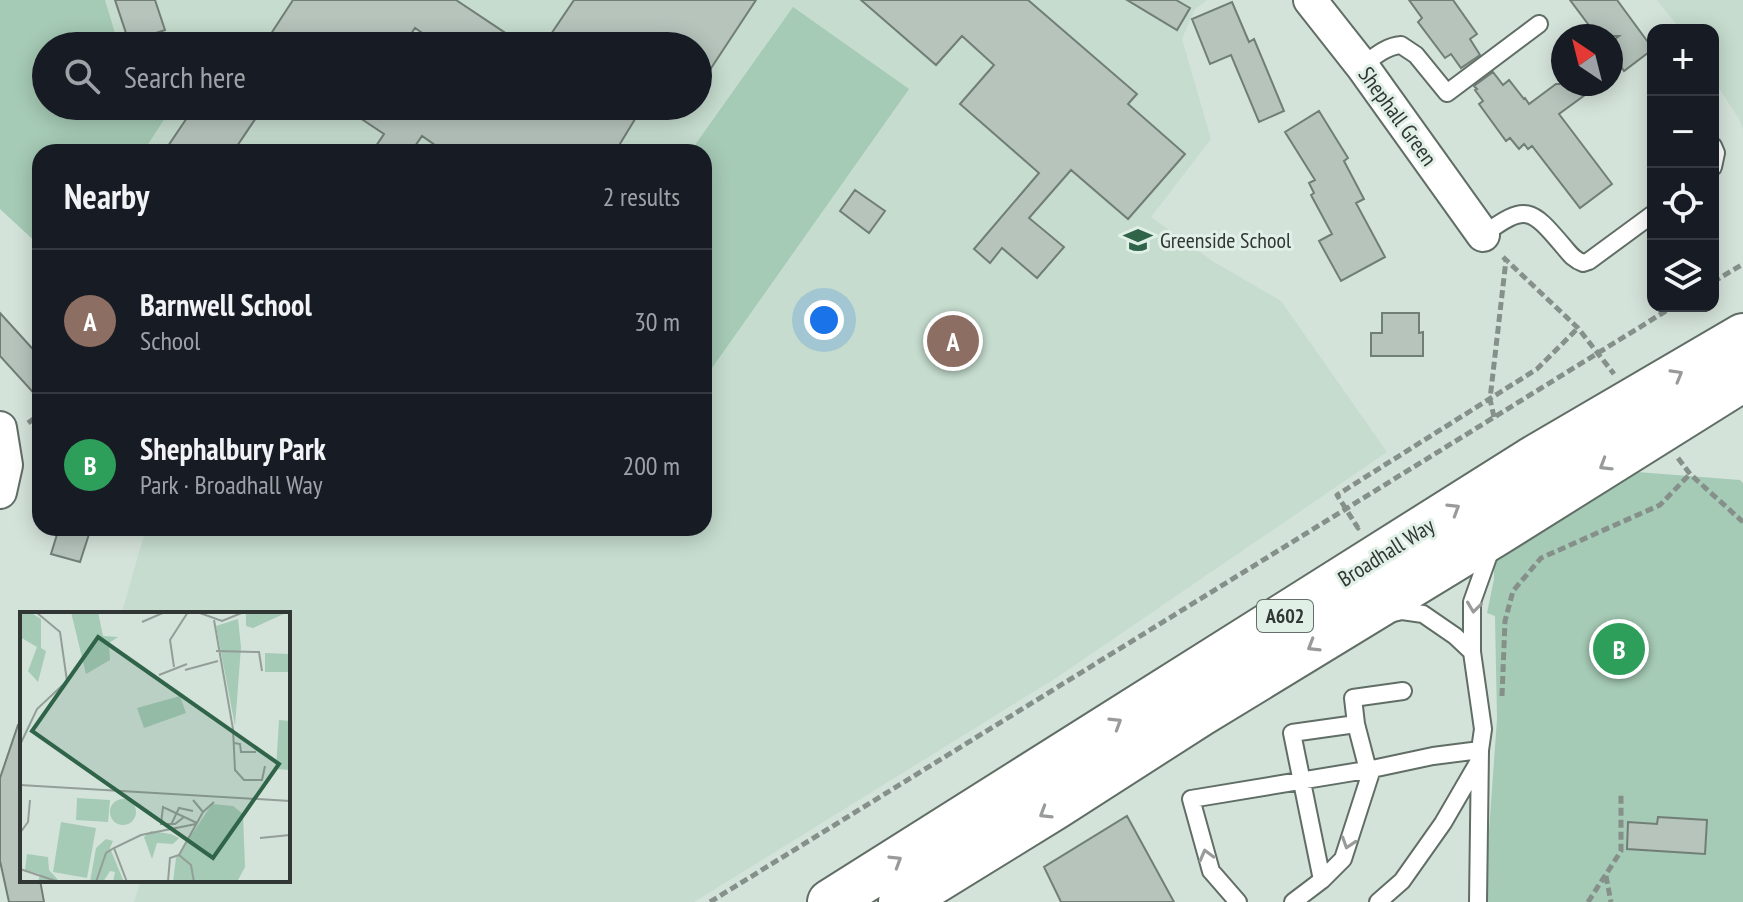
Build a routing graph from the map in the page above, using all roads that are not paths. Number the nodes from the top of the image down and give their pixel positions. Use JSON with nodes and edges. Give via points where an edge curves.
{"nodes":[{"id":1,"x":1310,"y":0,"type":"edge"},
{"id":2,"x":1539,"y":24,"type":"dead end"},
{"id":3,"x":1362,"y":66,"type":"junction"},
{"id":4,"x":1647,"y":218,"type":"edge"},
{"id":5,"x":1483,"y":235,"type":"joint"},
{"id":6,"x":1743,"y":336,"type":"edge"},
{"id":7,"x":1743,"y":379,"type":"edge"},
{"id":8,"x":0,"y":428,"type":"edge"},
{"id":9,"x":0,"y":492,"type":"edge"},
{"id":10,"x":1497,"y":533,"type":"junction"},
{"id":11,"x":1354,"y":621,"type":"junction"},
{"id":12,"x":1472,"y":652,"type":"junction"},
{"id":13,"x":1403,"y":691,"type":"dead end"},
{"id":14,"x":1356,"y":724,"type":"junction"},
{"id":15,"x":1480,"y":754,"type":"junction"},
{"id":16,"x":1370,"y":770,"type":"junction"},
{"id":17,"x":1301,"y":780,"type":"junction"},
{"id":18,"x":1322,"y":880,"type":"junction"},
{"id":19,"x":830,"y":902,"type":"edge"},
{"id":20,"x":901,"y":902,"type":"edge"},
{"id":21,"x":1238,"y":902,"type":"edge"},
{"id":22,"x":1293,"y":902,"type":"edge"},
{"id":23,"x":1378,"y":902,"type":"edge"},
{"id":24,"x":1478,"y":902,"type":"edge"}],
"edges":[{"from":1,"to":3,"type":"street","name":"Shephall Green"},
{"from":2,"to":3,"type":"lane","via":[[1447,93],[1401,45]]},
{"from":3,"to":5,"type":"street","name":"Shephall Green"},
{"from":4,"to":5,"type":"lane","via":[[1583,263],[1534,215],[1505,218]]},
{"from":19,"to":6,"type":"highway","name":"Broadhall Way","number":"A602","one_way":true,"via":[[1531,460]]},
{"from":7,"to":10,"type":"highway","name":"Broadhall Way","number":"A602","one_way":true},
{"from":8,"to":9,"type":"street","via":[[6,465]]},
{"from":10,"to":11,"type":"highway","name":"Broadhall Way","number":"A602"},
{"from":10,"to":12,"type":"lane","one_way":true,"via":[[1472,602]]},
{"from":11,"to":12,"type":"lane","via":[[1402,611],[1423,614]]},
{"from":11,"to":20,"type":"highway","name":"Broadhall Way","number":"A602","one_way":true},
{"from":12,"to":15,"type":"lane","via":[[1483,729]]},
{"from":13,"to":14,"type":"lane","via":[[1353,698]]},
{"from":14,"to":16,"type":"lane"},
{"from":14,"to":17,"type":"lane","via":[[1292,733]]},
{"from":15,"to":16,"type":"lane","via":[[1433,756]]},
{"from":15,"to":23,"type":"lane","via":[[1443,823],[1402,881]]},
{"from":15,"to":24,"type":"lane"},
{"from":16,"to":17,"type":"lane"},
{"from":16,"to":18,"type":"lane","one_way":true,"via":[[1343,859]]},
{"from":17,"to":18,"type":"lane"},
{"from":21,"to":17,"type":"lane","one_way":true,"via":[[1211,871],[1191,799]]},
{"from":18,"to":22,"type":"lane"}]}
